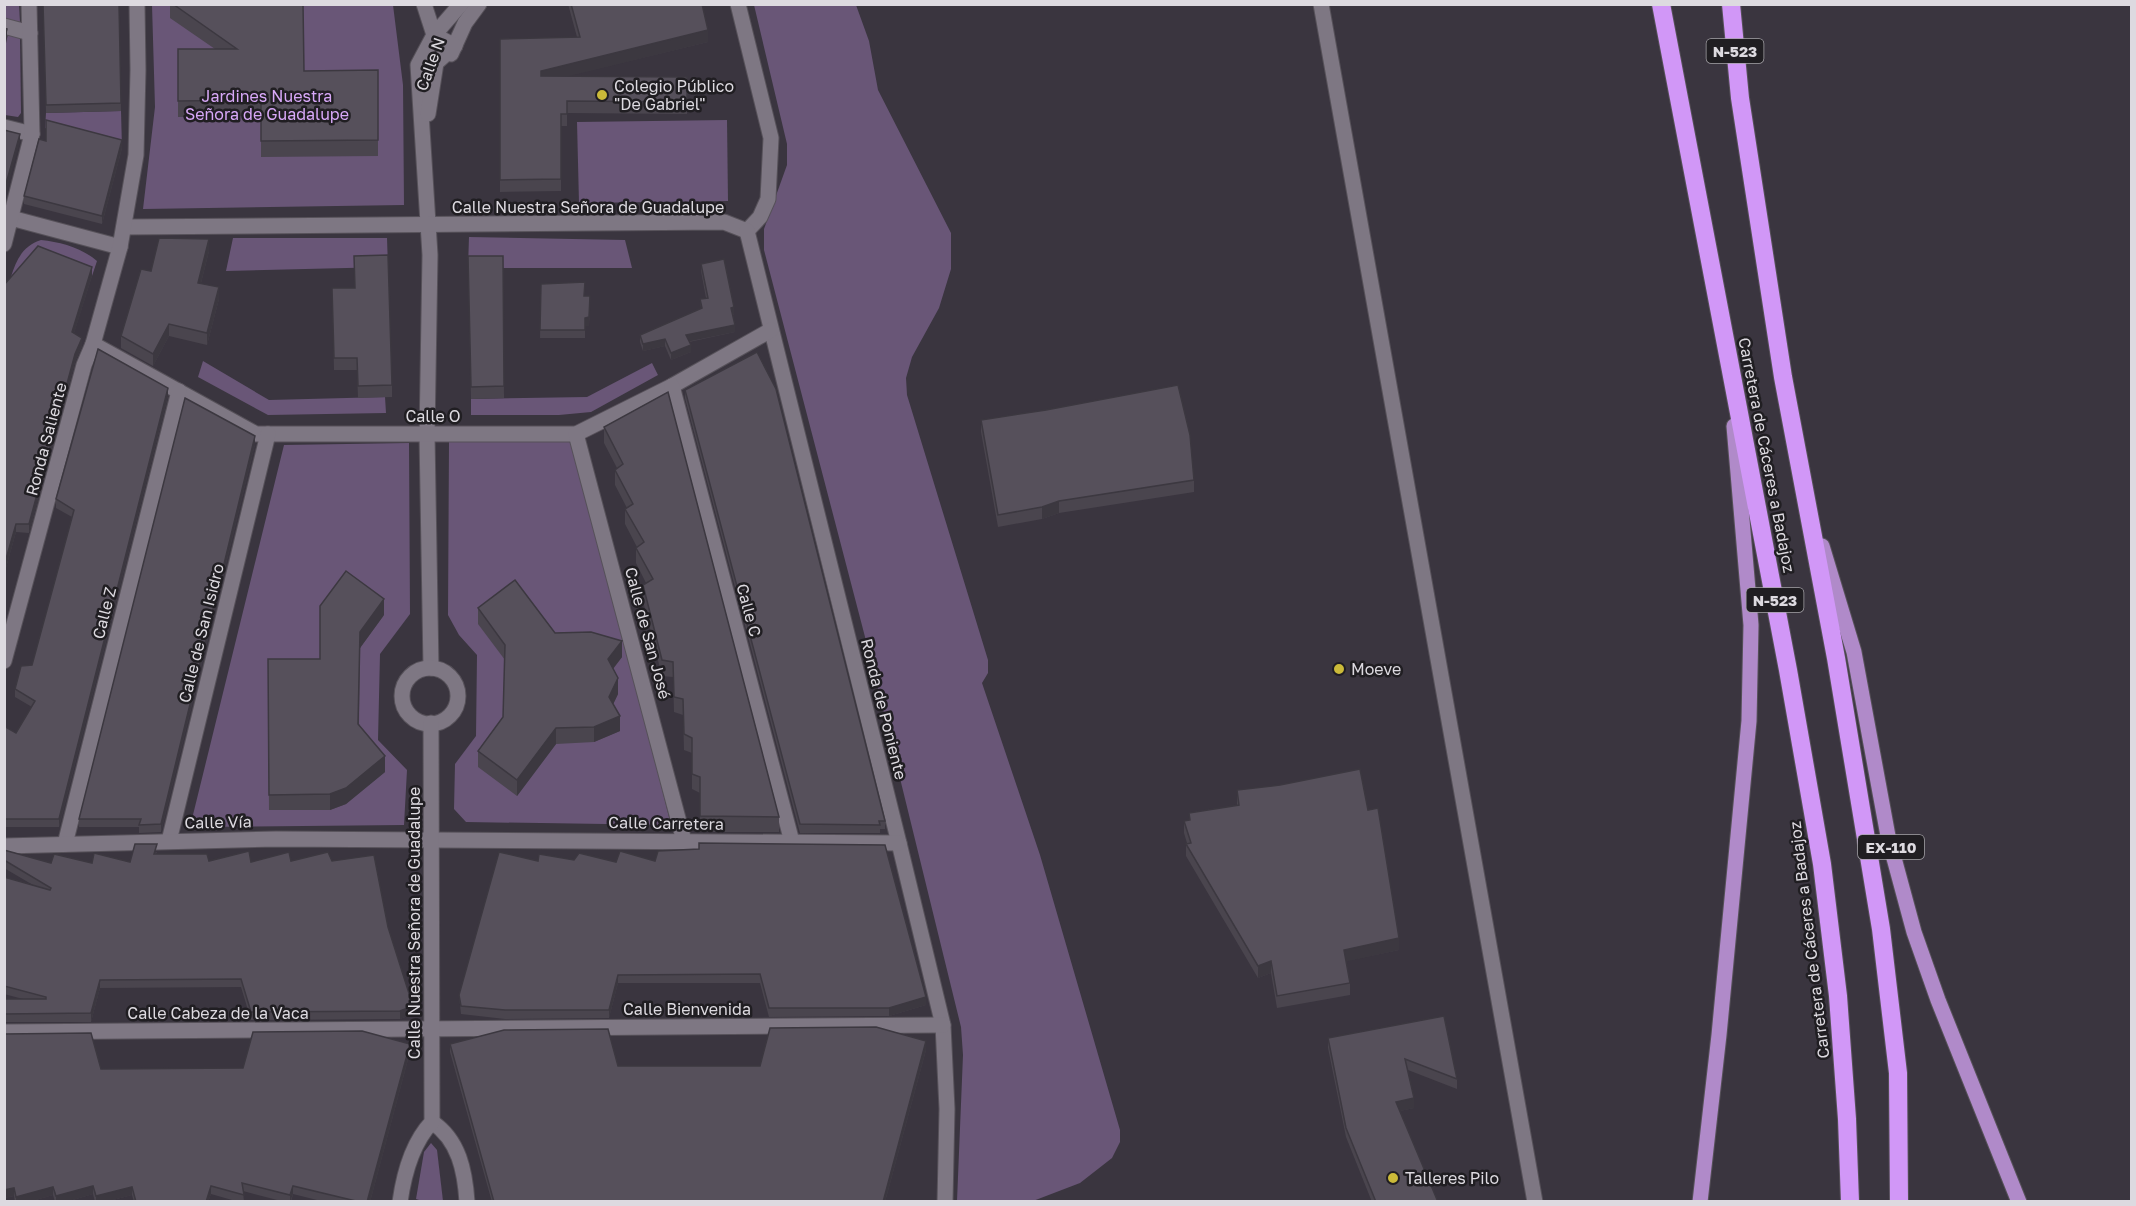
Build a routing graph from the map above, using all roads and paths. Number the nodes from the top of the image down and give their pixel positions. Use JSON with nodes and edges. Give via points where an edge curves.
{"nodes":[{"id":1,"x":29,"y":4,"type":"edge"},
{"id":2,"x":137,"y":4,"type":"edge"},
{"id":3,"x":424,"y":4,"type":"edge"},
{"id":4,"x":479,"y":4,"type":"edge"},
{"id":5,"x":738,"y":4,"type":"edge"},
{"id":6,"x":1315,"y":4,"type":"edge"},
{"id":7,"x":1321,"y":4,"type":"edge"},
{"id":8,"x":1661,"y":4,"type":"edge"},
{"id":9,"x":1731,"y":4,"type":"edge"},
{"id":10,"x":456,"y":5,"type":"edge"},
{"id":11,"x":4,"y":26,"type":"edge"},
{"id":12,"x":1325,"y":29,"type":"junction"},
{"id":13,"x":30,"y":33,"type":"junction"},
{"id":14,"x":434,"y":35,"type":"junction"},
{"id":15,"x":455,"y":46,"type":"junction"},
{"id":16,"x":4,"y":127,"type":"edge"},
{"id":17,"x":32,"y":134,"type":"junction"},
{"id":18,"x":424,"y":140,"type":"junction"},
{"id":19,"x":8,"y":224,"type":"edge"},
{"id":20,"x":428,"y":226,"type":"junction"},
{"id":21,"x":124,"y":227,"type":"junction"},
{"id":22,"x":747,"y":231,"type":"junction"},
{"id":23,"x":4,"y":244,"type":"edge"},
{"id":24,"x":120,"y":247,"type":"junction"},
{"id":25,"x":771,"y":330,"type":"junction"},
{"id":26,"x":93,"y":344,"type":"junction"},
{"id":27,"x":1728,"y":351,"type":"junction"},
{"id":28,"x":672,"y":386,"type":"junction"},
{"id":29,"x":178,"y":391,"type":"junction"},
{"id":30,"x":268,"y":434,"type":"junction"},
{"id":31,"x":576,"y":434,"type":"junction"},
{"id":32,"x":427,"y":435,"type":"junction"},
{"id":33,"x":1802,"y":481,"type":"junction"},
{"id":34,"x":12,"y":605,"type":"edge"},
{"id":35,"x":4,"y":661,"type":"edge"},
{"id":36,"x":431,"y":668,"type":"junction"},
{"id":37,"x":431,"y":723,"type":"junction"},
{"id":38,"x":431,"y":839,"type":"junction"},
{"id":39,"x":169,"y":841,"type":"junction"},
{"id":40,"x":684,"y":841,"type":"junction"},
{"id":41,"x":792,"y":842,"type":"junction"},
{"id":42,"x":899,"y":843,"type":"junction"},
{"id":43,"x":65,"y":844,"type":"junction"},
{"id":44,"x":4,"y":846,"type":"edge"},
{"id":45,"x":943,"y":1025,"type":"junction"},
{"id":46,"x":432,"y":1029,"type":"junction"},
{"id":47,"x":4,"y":1032,"type":"edge"},
{"id":48,"x":432,"y":1122,"type":"junction"},
{"id":49,"x":400,"y":1202,"type":"edge"},
{"id":50,"x":467,"y":1202,"type":"edge"},
{"id":51,"x":945,"y":1202,"type":"edge"},
{"id":52,"x":1535,"y":1202,"type":"edge"},
{"id":53,"x":1700,"y":1202,"type":"edge"},
{"id":54,"x":1850,"y":1202,"type":"edge"},
{"id":55,"x":1899,"y":1202,"type":"edge"},
{"id":56,"x":2019,"y":1202,"type":"edge"}],
"edges":[{"from":1,"to":13,"type":"street"},
{"from":2,"to":21,"type":"street","name":"Ronda Saliente","via":[[136,155]]},
{"from":3,"to":14,"type":"street"},
{"from":4,"to":15,"type":"street","name":"Calle N"},
{"from":5,"to":22,"type":"street","via":[[771,138],[768,199],[760,217]]},
{"from":6,"to":12,"type":"street"},
{"from":7,"to":12,"type":"street"},
{"from":8,"to":27,"type":"highway","name":"Carretera de Cáceres a Badajoz","number":"N-523"},
{"from":9,"to":33,"type":"highway","name":"Carretera de Cáceres a Badajoz","number":"N-523","via":[[1740,98]]},
{"from":10,"to":14,"type":"street","name":"Calle Nuestra Señora de Guadalupe"},
{"from":11,"to":13,"type":"street"},
{"from":12,"to":52,"type":"street"},
{"from":13,"to":17,"type":"street"},
{"from":14,"to":15,"type":"street"},
{"from":14,"to":18,"type":"street","name":"Calle Nuestra Señora de Guadalupe","via":[[418,65]]},
{"from":15,"to":18,"type":"street","name":"Calle N"},
{"from":16,"to":17,"type":"street"},
{"from":17,"to":19,"type":"street"},
{"from":18,"to":20,"type":"street","name":"Calle Nuestra Señora de Guadalupe"},
{"from":19,"to":23,"type":"street"},
{"from":19,"to":24,"type":"street"},
{"from":20,"to":21,"type":"street","name":"Calle Nuestra Señora de Guadalupe"},
{"from":20,"to":22,"type":"street","name":"Calle Nuestra Señora de Guadalupe","via":[[724,222]]},
{"from":20,"to":32,"type":"street","name":"Calle Nuestra Señora de Guadalupe"},
{"from":21,"to":24,"type":"street","name":"Ronda Saliente"},
{"from":22,"to":25,"type":"street","name":"Ronda de Poniente"},
{"from":24,"to":26,"type":"street","name":"Ronda Saliente"},
{"from":25,"to":28,"type":"street","name":"Calle O"},
{"from":25,"to":42,"type":"street","name":"Ronda de Poniente"},
{"from":26,"to":29,"type":"street","name":"Calle O"},
{"from":26,"to":34,"type":"street","name":"Ronda Saliente"},
{"from":27,"to":53,"type":"main road","via":[[1751,625],[1749,721]]},
{"from":27,"to":54,"type":"highway","name":"Carretera de Cáceres a Badajoz","number":"N-523","via":[[1822,864],[1838,996]]},
{"from":28,"to":31,"type":"street","name":"Calle O"},
{"from":28,"to":41,"type":"street","name":"Calle C"},
{"from":29,"to":30,"type":"street","name":"Calle O","via":[[256,434]]},
{"from":29,"to":43,"type":"street","name":"Calle Z"},
{"from":30,"to":32,"type":"street","name":"Calle O"},
{"from":30,"to":39,"type":"street","name":"Calle de San Isidro"},
{"from":31,"to":32,"type":"street","name":"Calle O"},
{"from":31,"to":40,"type":"street","name":"Calle de San José"},
{"from":32,"to":36,"type":"street","name":"Calle Nuestra Señora de Guadalupe"},
{"from":33,"to":55,"type":"highway","name":"Carretera de Cáceres a Badajoz","number":"N-523","via":[[1881,929],[1898,1073]]},
{"from":33,"to":56,"type":"main road","number":"EX-110","via":[[1854,652],[1888,836],[1914,932]]},
{"from":34,"to":35,"type":"street","name":"Ronda Saliente"},
{"from":36,"to":37,"type":"street","via":[[453,680],[458,696],[447,718]]},
{"from":36,"to":37,"type":"street","via":[[409,677],[403,692],[410,714],[416,720]]},
{"from":37,"to":38,"type":"street","name":"Calle Nuestra Señora de Guadalupe"},
{"from":38,"to":39,"type":"street","name":"Calle Vía"},
{"from":38,"to":40,"type":"street","name":"Calle Carretera"},
{"from":38,"to":46,"type":"street","name":"Calle Nuestra Señora de Guadalupe"},
{"from":39,"to":43,"type":"street","name":"Calle Vía"},
{"from":40,"to":41,"type":"street","name":"Calle Carretera"},
{"from":41,"to":42,"type":"street","name":"Calle Carretera"},
{"from":42,"to":45,"type":"street","name":"Ronda de Poniente"},
{"from":43,"to":44,"type":"street","name":"Calle Vía"},
{"from":45,"to":46,"type":"street","name":"Calle Bienvenida"},
{"from":45,"to":51,"type":"street","name":"Ronda de Poniente","via":[[947,1109]]},
{"from":46,"to":47,"type":"street","name":"Calle Cabeza de la Vaca"},
{"from":46,"to":48,"type":"street","name":"Calle Nuestra Señora de Guadalupe"},
{"from":48,"to":49,"type":"street","via":[[415,1145]]},
{"from":48,"to":50,"type":"street","via":[[452,1140],[460,1158]]}]}
